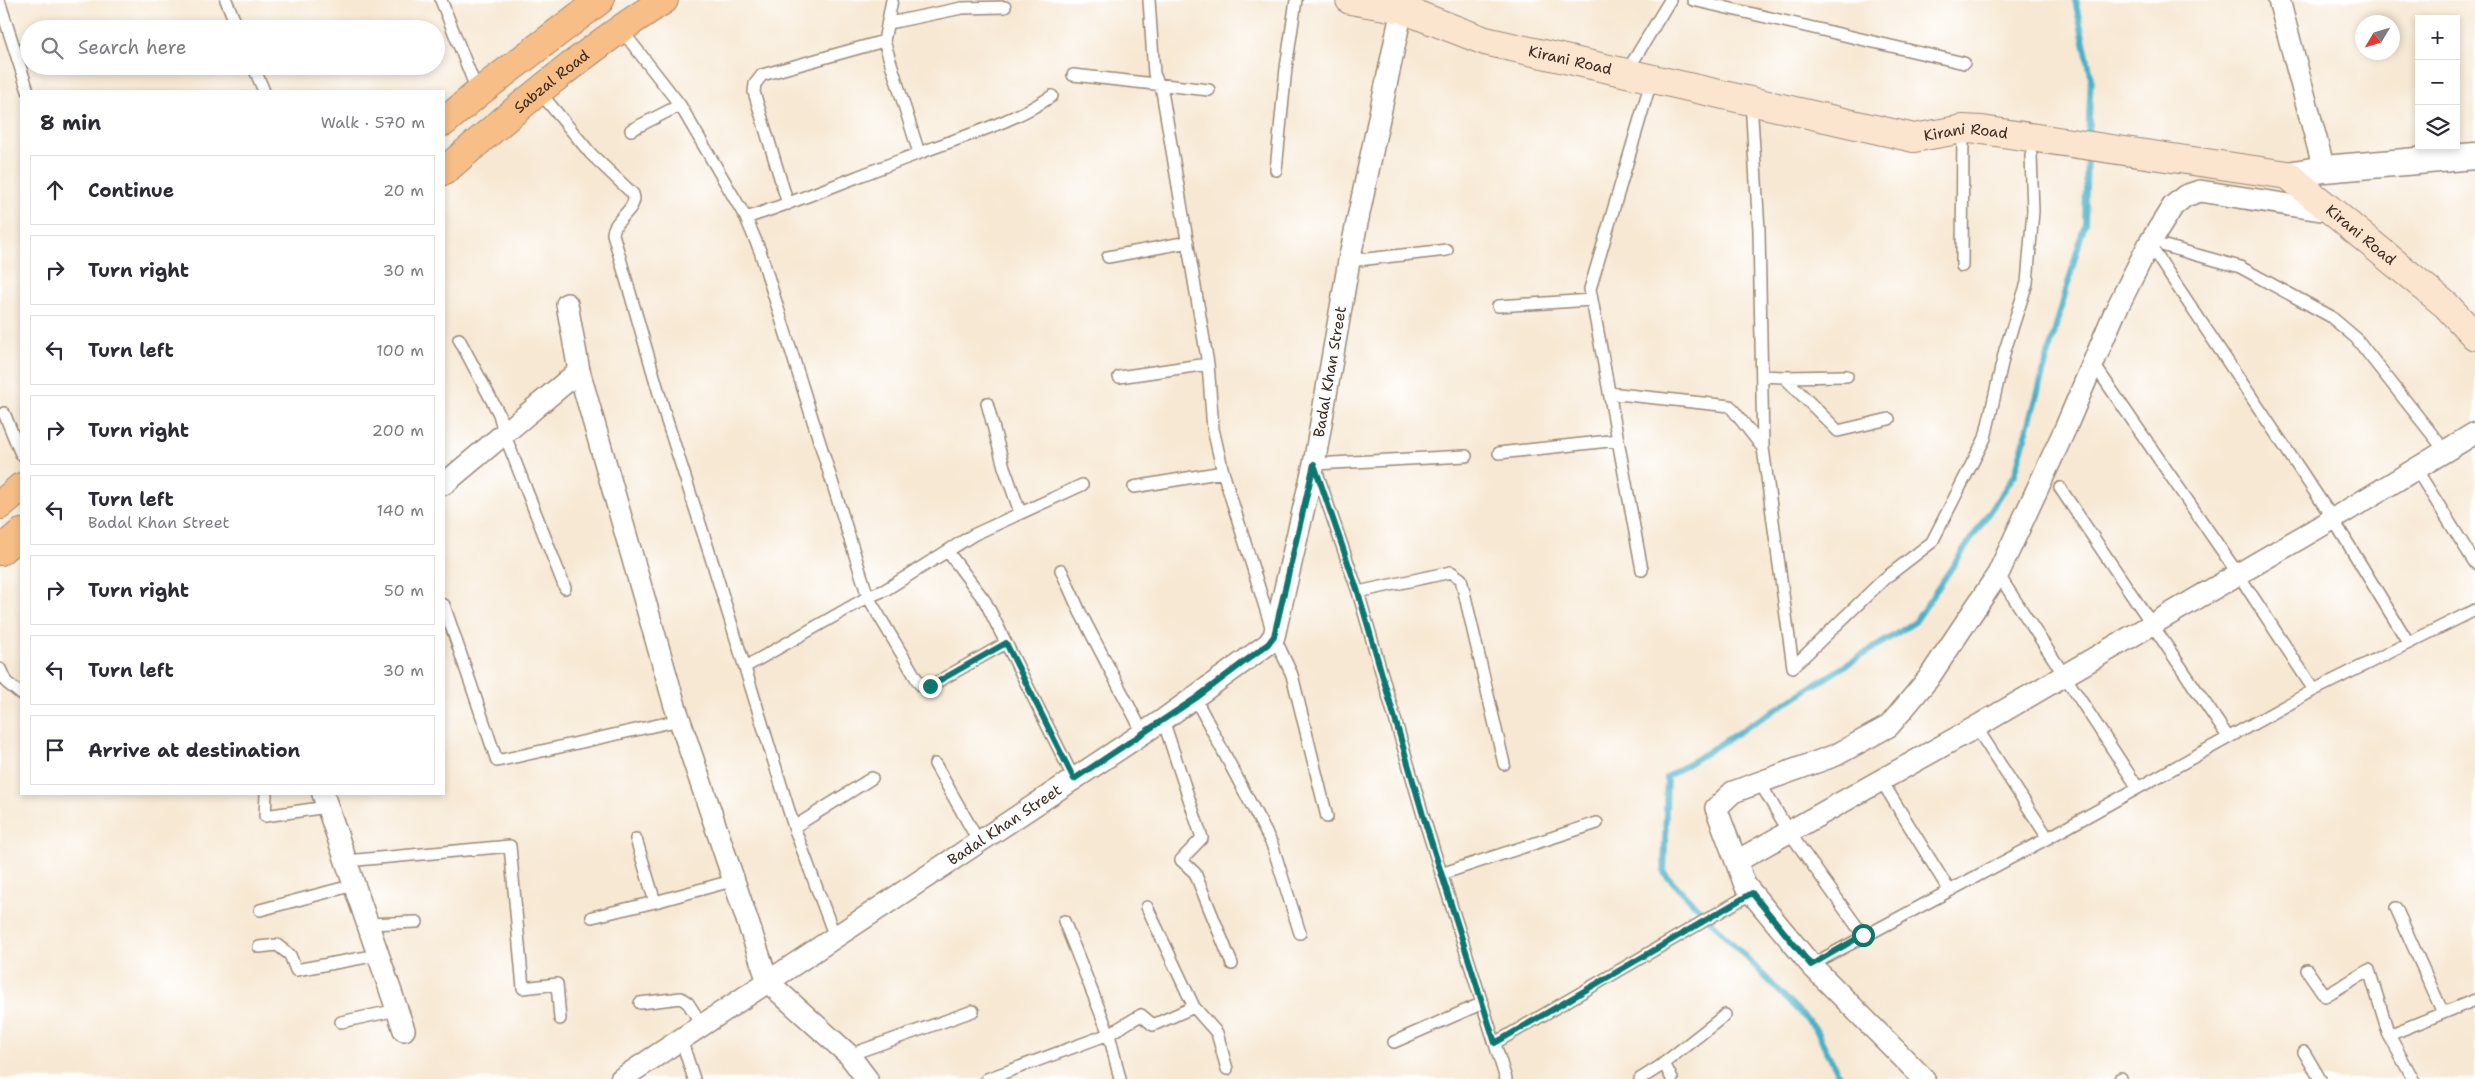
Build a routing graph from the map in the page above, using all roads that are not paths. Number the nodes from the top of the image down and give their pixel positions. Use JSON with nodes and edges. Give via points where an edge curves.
{"nodes":[{"id":1,"x":226,"y":0,"type":"edge"},
{"id":2,"x":441,"y":0,"type":"edge"},
{"id":3,"x":600,"y":0,"type":"edge"},
{"id":4,"x":664,"y":0,"type":"edge"},
{"id":5,"x":892,"y":0,"type":"edge"},
{"id":6,"x":1149,"y":0,"type":"edge"},
{"id":7,"x":1296,"y":0,"type":"edge"},
{"id":8,"x":1350,"y":0,"type":"edge"},
{"id":9,"x":1670,"y":0,"type":"edge"},
{"id":10,"x":1693,"y":0,"type":"edge"},
{"id":11,"x":2279,"y":0,"type":"edge"},
{"id":12,"x":0,"y":4,"type":"edge"},
{"id":13,"x":1005,"y":8,"type":"dead end"},
{"id":14,"x":1402,"y":9,"type":"junction"},
{"id":15,"x":234,"y":20,"type":"edge"},
{"id":16,"x":889,"y":23,"type":"junction"},
{"id":17,"x":620,"y":28,"type":"junction"},
{"id":18,"x":884,"y":42,"type":"junction"},
{"id":19,"x":1964,"y":63,"type":"dead end"},
{"id":20,"x":20,"y":66,"type":"edge"},
{"id":21,"x":23,"y":75,"type":"edge"},
{"id":22,"x":257,"y":75,"type":"edge"},
{"id":23,"x":1073,"y":75,"type":"dead end"},
{"id":24,"x":1639,"y":75,"type":"junction"},
{"id":25,"x":1159,"y":84,"type":"junction"},
{"id":26,"x":28,"y":90,"type":"edge"},
{"id":27,"x":264,"y":90,"type":"edge"},
{"id":28,"x":538,"y":90,"type":"junction"},
{"id":29,"x":1208,"y":90,"type":"dead end"},
{"id":30,"x":478,"y":92,"type":"junction"},
{"id":31,"x":1052,"y":96,"type":"dead end"},
{"id":32,"x":1751,"y":101,"type":"junction"},
{"id":33,"x":680,"y":106,"type":"junction"},
{"id":34,"x":445,"y":121,"type":"edge"},
{"id":35,"x":631,"y":130,"type":"dead end"},
{"id":36,"x":1972,"y":130,"type":"junction"},
{"id":37,"x":918,"y":153,"type":"junction"},
{"id":38,"x":2030,"y":155,"type":"dead end"},
{"id":39,"x":2475,"y":156,"type":"edge"},
{"id":40,"x":445,"y":170,"type":"edge"},
{"id":41,"x":1276,"y":170,"type":"dead end"},
{"id":42,"x":2324,"y":170,"type":"junction"},
{"id":43,"x":2288,"y":175,"type":"junction"},
{"id":44,"x":788,"y":204,"type":"junction"},
{"id":45,"x":2336,"y":212,"type":"junction"},
{"id":46,"x":746,"y":218,"type":"junction"},
{"id":47,"x":1188,"y":242,"type":"junction"},
{"id":48,"x":2157,"y":245,"type":"junction"},
{"id":49,"x":1447,"y":250,"type":"dead end"},
{"id":50,"x":1108,"y":257,"type":"dead end"},
{"id":51,"x":1349,"y":261,"type":"junction"},
{"id":52,"x":1962,"y":266,"type":"dead end"},
{"id":53,"x":1592,"y":300,"type":"junction"},
{"id":54,"x":567,"y":304,"type":"dead end"},
{"id":55,"x":1498,"y":306,"type":"dead end"},
{"id":56,"x":2475,"y":336,"type":"edge"},
{"id":57,"x":459,"y":339,"type":"dead end"},
{"id":58,"x":2093,"y":363,"type":"junction"},
{"id":59,"x":1208,"y":364,"type":"junction"},
{"id":60,"x":579,"y":371,"type":"junction"},
{"id":61,"x":1762,"y":376,"type":"junction"},
{"id":62,"x":1847,"y":376,"type":"dead end"},
{"id":63,"x":1784,"y":377,"type":"junction"},
{"id":64,"x":1119,"y":378,"type":"dead end"},
{"id":65,"x":1609,"y":393,"type":"junction"},
{"id":66,"x":987,"y":403,"type":"dead end"},
{"id":67,"x":4,"y":413,"type":"dead end"},
{"id":68,"x":1889,"y":419,"type":"dead end"},
{"id":69,"x":504,"y":433,"type":"junction"},
{"id":70,"x":2475,"y":433,"type":"edge"},
{"id":71,"x":1618,"y":440,"type":"junction"},
{"id":72,"x":1763,"y":448,"type":"junction"},
{"id":73,"x":20,"y":452,"type":"edge"},
{"id":74,"x":2446,"y":452,"type":"junction"},
{"id":75,"x":1499,"y":453,"type":"dead end"},
{"id":76,"x":1466,"y":456,"type":"dead end"},
{"id":77,"x":1314,"y":464,"type":"junction"},
{"id":78,"x":2416,"y":469,"type":"junction"},
{"id":79,"x":1223,"y":472,"type":"junction"},
{"id":80,"x":445,"y":483,"type":"edge"},
{"id":81,"x":1082,"y":485,"type":"dead end"},
{"id":82,"x":1134,"y":487,"type":"dead end"},
{"id":83,"x":20,"y":488,"type":"edge"},
{"id":84,"x":2060,"y":488,"type":"dead end"},
{"id":85,"x":0,"y":505,"type":"edge"},
{"id":86,"x":1020,"y":512,"type":"junction"},
{"id":87,"x":2333,"y":519,"type":"junction"},
{"id":88,"x":20,"y":534,"type":"edge"},
{"id":89,"x":0,"y":551,"type":"edge"},
{"id":90,"x":948,"y":552,"type":"junction"},
{"id":91,"x":2475,"y":563,"type":"edge"},
{"id":92,"x":1061,"y":570,"type":"dead end"},
{"id":93,"x":1642,"y":570,"type":"dead end"},
{"id":94,"x":1998,"y":574,"type":"junction"},
{"id":95,"x":2238,"y":574,"type":"junction"},
{"id":96,"x":564,"y":588,"type":"dead end"},
{"id":97,"x":1358,"y":592,"type":"junction"},
{"id":98,"x":868,"y":597,"type":"junction"},
{"id":99,"x":445,"y":608,"type":"edge"},
{"id":100,"x":2475,"y":610,"type":"edge"},
{"id":101,"x":2151,"y":623,"type":"junction"},
{"id":102,"x":1274,"y":636,"type":"junction"},
{"id":103,"x":2405,"y":637,"type":"dead end"},
{"id":104,"x":1006,"y":643,"type":"junction"},
{"id":105,"x":745,"y":667,"type":"junction"},
{"id":106,"x":0,"y":669,"type":"edge"},
{"id":107,"x":2066,"y":675,"type":"junction"},
{"id":108,"x":2314,"y":690,"type":"junction"},
{"id":109,"x":20,"y":693,"type":"edge"},
{"id":110,"x":1196,"y":698,"type":"junction"},
{"id":111,"x":680,"y":720,"type":"junction"},
{"id":112,"x":1163,"y":720,"type":"junction"},
{"id":113,"x":1976,"y":727,"type":"junction"},
{"id":114,"x":1143,"y":733,"type":"junction"},
{"id":115,"x":2228,"y":737,"type":"junction"},
{"id":116,"x":936,"y":764,"type":"dead end"},
{"id":117,"x":1504,"y":764,"type":"dead end"},
{"id":118,"x":872,"y":778,"type":"dead end"},
{"id":119,"x":1074,"y":779,"type":"junction"},
{"id":120,"x":1881,"y":780,"type":"junction"},
{"id":121,"x":1760,"y":783,"type":"junction"},
{"id":122,"x":2138,"y":788,"type":"junction"},
{"id":123,"x":266,"y":795,"type":"edge"},
{"id":124,"x":327,"y":798,"type":"edge"},
{"id":125,"x":1328,"y":818,"type":"dead end"},
{"id":126,"x":1596,"y":823,"type":"dead end"},
{"id":127,"x":794,"y":827,"type":"junction"},
{"id":128,"x":1789,"y":832,"type":"junction"},
{"id":129,"x":2048,"y":838,"type":"junction"},
{"id":130,"x":636,"y":839,"type":"dead end"},
{"id":131,"x":979,"y":842,"type":"junction"},
{"id":132,"x":346,"y":861,"type":"junction"},
{"id":133,"x":1737,"y":862,"type":"junction"},
{"id":134,"x":1441,"y":874,"type":"junction"},
{"id":135,"x":735,"y":880,"type":"junction"},
{"id":136,"x":354,"y":885,"type":"junction"},
{"id":137,"x":1949,"y":890,"type":"junction"},
{"id":138,"x":1745,"y":897,"type":"junction"},
{"id":139,"x":654,"y":902,"type":"junction"},
{"id":140,"x":1147,"y":907,"type":"dead end"},
{"id":141,"x":2396,"y":908,"type":"dead end"},
{"id":142,"x":260,"y":910,"type":"dead end"},
{"id":143,"x":592,"y":917,"type":"dead end"},
{"id":144,"x":1064,"y":921,"type":"dead end"},
{"id":145,"x":417,"y":922,"type":"dead end"},
{"id":146,"x":368,"y":924,"type":"junction"},
{"id":147,"x":1300,"y":933,"type":"dead end"},
{"id":148,"x":1863,"y":935,"type":"junction"},
{"id":149,"x":835,"y":937,"type":"junction"},
{"id":150,"x":259,"y":948,"type":"dead end"},
{"id":151,"x":378,"y":956,"type":"junction"},
{"id":152,"x":1232,"y":964,"type":"dead end"},
{"id":153,"x":1811,"y":965,"type":"junction"},
{"id":154,"x":2307,"y":970,"type":"dead end"},
{"id":155,"x":768,"y":982,"type":"junction"},
{"id":156,"x":2475,"y":1000,"type":"edge"},
{"id":157,"x":640,"y":1003,"type":"dead end"},
{"id":158,"x":1483,"y":1003,"type":"junction"},
{"id":159,"x":1194,"y":1007,"type":"junction"},
{"id":160,"x":397,"y":1010,"type":"junction"},
{"id":161,"x":973,"y":1011,"type":"dead end"},
{"id":162,"x":2443,"y":1013,"type":"junction"},
{"id":163,"x":1725,"y":1015,"type":"dead end"},
{"id":164,"x":560,"y":1019,"type":"dead end"},
{"id":165,"x":342,"y":1022,"type":"dead end"},
{"id":166,"x":702,"y":1025,"type":"junction"},
{"id":167,"x":404,"y":1030,"type":"dead end"},
{"id":168,"x":1109,"y":1034,"type":"junction"},
{"id":169,"x":2389,"y":1035,"type":"junction"},
{"id":170,"x":681,"y":1039,"type":"junction"},
{"id":171,"x":1394,"y":1042,"type":"dead end"},
{"id":172,"x":1495,"y":1043,"type":"junction"},
{"id":173,"x":2304,"y":1052,"type":"dead end"},
{"id":174,"x":849,"y":1055,"type":"junction"},
{"id":175,"x":1664,"y":1063,"type":"junction"},
{"id":176,"x":1227,"y":1069,"type":"dead end"},
{"id":177,"x":621,"y":1079,"type":"edge"},
{"id":178,"x":694,"y":1079,"type":"edge"},
{"id":179,"x":867,"y":1079,"type":"edge"},
{"id":180,"x":988,"y":1079,"type":"edge"},
{"id":181,"x":1120,"y":1079,"type":"edge"},
{"id":182,"x":1506,"y":1079,"type":"edge"},
{"id":183,"x":1640,"y":1079,"type":"edge"},
{"id":184,"x":1672,"y":1079,"type":"edge"},
{"id":185,"x":1924,"y":1079,"type":"edge"},
{"id":186,"x":2320,"y":1079,"type":"edge"},
{"id":187,"x":2413,"y":1079,"type":"edge"}],
"edges":[{"from":1,"to":15,"type":"lane"},
{"from":2,"to":30,"type":"lane"},
{"from":3,"to":30,"type":"main road"},
{"from":4,"to":17,"type":"main road","name":"Sabzal Road"},
{"from":5,"to":16,"type":"lane"},
{"from":6,"to":25,"type":"lane","via":[[1154,74]]},
{"from":7,"to":41,"type":"lane"},
{"from":8,"to":14,"type":"main road","name":"Kirani Road"},
{"from":9,"to":24,"type":"lane"},
{"from":10,"to":19,"type":"lane"},
{"from":11,"to":42,"type":"street"},
{"from":12,"to":20,"type":"lane"},
{"from":13,"to":16,"type":"lane","via":[[962,8]]},
{"from":14,"to":24,"type":"main road","name":"Kirani Road","via":[[1485,41]]},
{"from":14,"to":51,"type":"street","name":"Badal Khan Street"},
{"from":16,"to":18,"type":"lane"},
{"from":17,"to":28,"type":"main road","name":"Sabzal Road"},
{"from":17,"to":33,"type":"lane"},
{"from":18,"to":37,"type":"lane"},
{"from":18,"to":44,"type":"lane","via":[[762,75],[755,84],[754,92]]},
{"from":21,"to":26,"type":"lane"},
{"from":22,"to":27,"type":"lane"},
{"from":23,"to":25,"type":"lane"},
{"from":24,"to":32,"type":"main road","name":"Kirani Road"},
{"from":24,"to":53,"type":"lane","via":[[1590,289]]},
{"from":25,"to":29,"type":"lane"},
{"from":25,"to":47,"type":"lane"},
{"from":28,"to":40,"type":"main road","name":"Sabzal Road"},
{"from":28,"to":105,"type":"lane","via":[[591,154],[633,194],[633,203],[615,226],[613,234],[667,421]]},
{"from":30,"to":34,"type":"main road"},
{"from":31,"to":37,"type":"lane","via":[[1028,112],[958,141]]},
{"from":32,"to":36,"type":"main road","name":"Kirani Road","via":[[1914,138]]},
{"from":32,"to":61,"type":"lane","via":[[1759,230]]},
{"from":33,"to":35,"type":"lane"},
{"from":33,"to":46,"type":"lane"},
{"from":36,"to":43,"type":"main road","name":"Kirani Road"},
{"from":36,"to":52,"type":"lane"},
{"from":37,"to":44,"type":"lane"},
{"from":38,"to":72,"type":"lane","via":[[2033,211],[2027,283],[2005,350],[1985,438],[1932,542],[1884,579],[1793,667]]},
{"from":39,"to":42,"type":"street"},
{"from":42,"to":43,"type":"street"},
{"from":43,"to":45,"type":"main road","name":"Kirani Road"},
{"from":44,"to":46,"type":"lane"},
{"from":45,"to":48,"type":"street","via":[[2200,191],[2185,196],[2173,206]]},
{"from":45,"to":56,"type":"main road","name":"Kirani Road","via":[[2446,305]]},
{"from":46,"to":98,"type":"lane","via":[[760,251]]},
{"from":47,"to":50,"type":"lane"},
{"from":47,"to":59,"type":"lane"},
{"from":48,"to":58,"type":"street","via":[[2114,314]]},
{"from":48,"to":74,"type":"lane","via":[[2240,267],[2330,316],[2356,338]]},
{"from":48,"to":87,"type":"lane"},
{"from":49,"to":51,"type":"lane"},
{"from":51,"to":77,"type":"street","name":"Badal Khan Street"},
{"from":53,"to":55,"type":"lane"},
{"from":53,"to":65,"type":"lane"},
{"from":54,"to":60,"type":"street"},
{"from":57,"to":69,"type":"lane","via":[[499,414]]},
{"from":58,"to":94,"type":"street"},
{"from":58,"to":95,"type":"lane"},
{"from":59,"to":64,"type":"lane"},
{"from":59,"to":79,"type":"lane","via":[[1213,429]]},
{"from":60,"to":69,"type":"street"},
{"from":60,"to":111,"type":"street"},
{"from":61,"to":63,"type":"lane"},
{"from":61,"to":72,"type":"lane"},
{"from":62,"to":63,"type":"lane"},
{"from":63,"to":68,"type":"lane","via":[[1838,431]]},
{"from":65,"to":71,"type":"lane"},
{"from":65,"to":72,"type":"lane","via":[[1730,406]]},
{"from":66,"to":86,"type":"lane","via":[[1004,468]]},
{"from":67,"to":73,"type":"lane"},
{"from":69,"to":80,"type":"street"},
{"from":69,"to":96,"type":"lane"},
{"from":70,"to":74,"type":"street"},
{"from":71,"to":75,"type":"lane"},
{"from":71,"to":93,"type":"lane"},
{"from":74,"to":78,"type":"street"},
{"from":76,"to":77,"type":"lane"},
{"from":77,"to":97,"type":"lane"},
{"from":77,"to":102,"type":"street","name":"Badal Khan Street"},
{"from":78,"to":87,"type":"street"},
{"from":78,"to":91,"type":"lane"},
{"from":79,"to":82,"type":"lane"},
{"from":79,"to":102,"type":"lane"},
{"from":81,"to":86,"type":"lane"},
{"from":83,"to":85,"type":"main road"},
{"from":84,"to":101,"type":"lane"},
{"from":86,"to":90,"type":"lane","via":[[973,535]]},
{"from":87,"to":95,"type":"street"},
{"from":87,"to":103,"type":"lane"},
{"from":88,"to":89,"type":"main road"},
{"from":90,"to":98,"type":"lane"},
{"from":90,"to":104,"type":"lane","via":[[985,601]]},
{"from":92,"to":114,"type":"lane"},
{"from":94,"to":107,"type":"lane"},
{"from":94,"to":121,"type":"street","via":[[1928,678],[1889,726],[1836,755]]},
{"from":95,"to":101,"type":"street"},
{"from":95,"to":108,"type":"lane"},
{"from":97,"to":117,"type":"lane","via":[[1451,572],[1461,579]]},
{"from":97,"to":134,"type":"lane"},
{"from":98,"to":104,"type":"lane","via":[[923,687]]},
{"from":98,"to":105,"type":"lane"},
{"from":99,"to":111,"type":"lane","via":[[497,761]]},
{"from":100,"to":108,"type":"lane"},
{"from":101,"to":107,"type":"street"},
{"from":101,"to":115,"type":"lane"},
{"from":102,"to":110,"type":"street","name":"Badal Khan Street","via":[[1268,644]]},
{"from":102,"to":125,"type":"lane","via":[[1292,674]]},
{"from":104,"to":119,"type":"lane"},
{"from":105,"to":127,"type":"lane"},
{"from":106,"to":109,"type":"lane","via":[[6,682]]},
{"from":107,"to":113,"type":"street"},
{"from":107,"to":122,"type":"lane"},
{"from":108,"to":115,"type":"lane"},
{"from":110,"to":112,"type":"street","name":"Badal Khan Street"},
{"from":110,"to":147,"type":"lane","via":[[1272,844]]},
{"from":111,"to":135,"type":"street"},
{"from":112,"to":114,"type":"street","name":"Badal Khan Street"},
{"from":112,"to":152,"type":"lane","via":[[1202,838],[1181,860],[1194,874]]},
{"from":113,"to":120,"type":"street"},
{"from":113,"to":129,"type":"lane"},
{"from":114,"to":119,"type":"street","name":"Badal Khan Street"},
{"from":115,"to":122,"type":"lane"},
{"from":116,"to":131,"type":"lane"},
{"from":118,"to":127,"type":"lane"},
{"from":119,"to":131,"type":"street","name":"Badal Khan Street"},
{"from":120,"to":128,"type":"street"},
{"from":120,"to":137,"type":"lane"},
{"from":121,"to":128,"type":"lane"},
{"from":121,"to":133,"type":"street","via":[[1733,792],[1716,808]]},
{"from":122,"to":129,"type":"lane"},
{"from":123,"to":124,"type":"lane","via":[[265,816]]},
{"from":124,"to":132,"type":"street"},
{"from":126,"to":134,"type":"lane"},
{"from":127,"to":149,"type":"lane"},
{"from":128,"to":133,"type":"street"},
{"from":128,"to":148,"type":"lane"},
{"from":129,"to":137,"type":"lane"},
{"from":130,"to":139,"type":"lane"},
{"from":131,"to":149,"type":"street","name":"Badal Khan Street"},
{"from":132,"to":136,"type":"street"},
{"from":132,"to":164,"type":"lane","via":[[510,846],[523,988],[557,984]]},
{"from":133,"to":138,"type":"street","via":[[1746,884]]},
{"from":134,"to":158,"type":"lane"},
{"from":135,"to":139,"type":"lane"},
{"from":135,"to":155,"type":"street"},
{"from":136,"to":142,"type":"lane"},
{"from":136,"to":146,"type":"street"},
{"from":137,"to":148,"type":"lane"},
{"from":138,"to":153,"type":"street"},
{"from":138,"to":172,"type":"lane"},
{"from":139,"to":143,"type":"lane"},
{"from":140,"to":159,"type":"lane"},
{"from":141,"to":162,"type":"lane"},
{"from":144,"to":168,"type":"lane"},
{"from":145,"to":146,"type":"lane"},
{"from":146,"to":151,"type":"street"},
{"from":148,"to":153,"type":"lane"},
{"from":149,"to":155,"type":"street","name":"Badal Khan Street"},
{"from":150,"to":151,"type":"lane","via":[[277,945],[290,955],[296,970]]},
{"from":151,"to":160,"type":"street"},
{"from":153,"to":185,"type":"street"},
{"from":154,"to":169,"type":"lane","via":[[2324,996],[2369,970]]},
{"from":155,"to":166,"type":"street","name":"Badal Khan Street"},
{"from":155,"to":174,"type":"street"},
{"from":156,"to":162,"type":"lane"},
{"from":157,"to":166,"type":"lane","via":[[681,998],[688,1002]]},
{"from":158,"to":171,"type":"lane"},
{"from":158,"to":172,"type":"lane"},
{"from":159,"to":168,"type":"lane","via":[[1153,1025],[1141,1015]]},
{"from":159,"to":176,"type":"lane","via":[[1217,1033]]},
{"from":160,"to":165,"type":"lane"},
{"from":160,"to":167,"type":"street"},
{"from":161,"to":174,"type":"lane"},
{"from":162,"to":169,"type":"lane"},
{"from":163,"to":175,"type":"lane"},
{"from":166,"to":170,"type":"street","name":"Badal Khan Street"},
{"from":168,"to":180,"type":"lane"},
{"from":168,"to":181,"type":"lane"},
{"from":169,"to":187,"type":"lane"},
{"from":170,"to":177,"type":"street","name":"Badal Khan Street"},
{"from":170,"to":178,"type":"lane"},
{"from":172,"to":182,"type":"lane"},
{"from":173,"to":186,"type":"lane"},
{"from":174,"to":179,"type":"street"},
{"from":175,"to":183,"type":"lane"},
{"from":175,"to":184,"type":"lane"}]}
